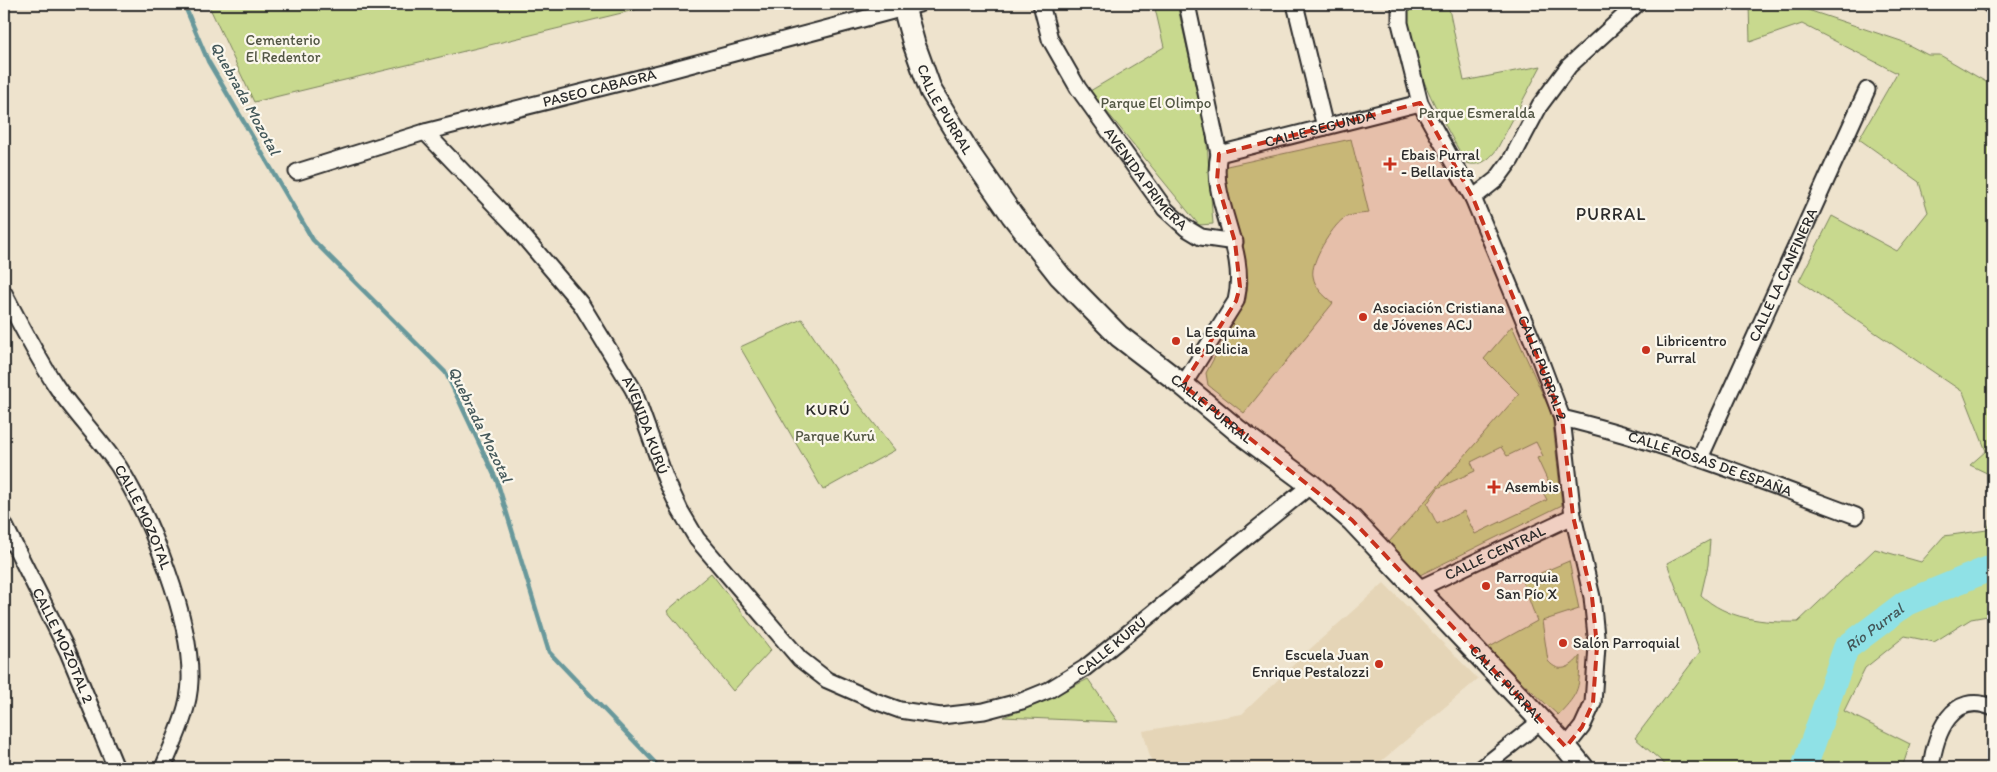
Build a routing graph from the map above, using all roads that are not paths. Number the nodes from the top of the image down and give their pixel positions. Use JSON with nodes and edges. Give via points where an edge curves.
{"nodes":[{"id":1,"x":1041,"y":4,"type":"edge"},
{"id":2,"x":1186,"y":4,"type":"edge"},
{"id":3,"x":1295,"y":4,"type":"edge"},
{"id":4,"x":1400,"y":4,"type":"edge"},
{"id":5,"x":1636,"y":4,"type":"edge"},
{"id":6,"x":1990,"y":4,"type":"edge"},
{"id":7,"x":908,"y":5,"type":"edge"},
{"id":8,"x":1993,"y":6,"type":"edge"},
{"id":9,"x":1867,"y":90,"type":"dead end"},
{"id":10,"x":1420,"y":103,"type":"junction"},
{"id":11,"x":1324,"y":126,"type":"junction"},
{"id":12,"x":425,"y":132,"type":"junction"},
{"id":13,"x":1219,"y":154,"type":"junction"},
{"id":14,"x":297,"y":172,"type":"dead end"},
{"id":15,"x":1472,"y":198,"type":"junction"},
{"id":16,"x":1235,"y":242,"type":"junction"},
{"id":17,"x":4,"y":293,"type":"edge"},
{"id":18,"x":1183,"y":385,"type":"junction"},
{"id":19,"x":1562,"y":418,"type":"junction"},
{"id":20,"x":1700,"y":458,"type":"junction"},
{"id":21,"x":1311,"y":484,"type":"junction"},
{"id":22,"x":1573,"y":516,"type":"junction"},
{"id":23,"x":1856,"y":516,"type":"dead end"},
{"id":24,"x":4,"y":524,"type":"edge"},
{"id":25,"x":1418,"y":589,"type":"junction"},
{"id":26,"x":875,"y":701,"type":"joint"},
{"id":27,"x":1993,"y":708,"type":"edge"},
{"id":28,"x":1541,"y":721,"type":"junction"},
{"id":29,"x":1566,"y":747,"type":"junction"},
{"id":30,"x":116,"y":768,"type":"edge"},
{"id":31,"x":163,"y":768,"type":"edge"},
{"id":32,"x":1482,"y":768,"type":"edge"},
{"id":33,"x":1583,"y":768,"type":"edge"},
{"id":34,"x":1931,"y":768,"type":"edge"}],
"edges":[{"from":1,"to":16,"type":"street","name":"AVENIDA PRIMERA","via":[[1050,39],[1078,88],[1165,209],[1201,237]]},
{"from":2,"to":13,"type":"street"},
{"from":3,"to":11,"type":"street"},
{"from":4,"to":10,"type":"street","name":"CALLE PURRAL 2","via":[[1400,24]]},
{"from":5,"to":15,"type":"street","via":[[1569,66],[1540,105],[1511,160],[1497,179]]},
{"from":6,"to":8,"type":"street"},
{"from":7,"to":12,"type":"street","name":"PASEO CABAGRA"},
{"from":7,"to":18,"type":"street","name":"CALLE PURRAL","via":[[914,44],[931,91],[1012,215],[1060,276],[1119,336]]},
{"from":9,"to":20,"type":"street","name":"CALLE LA CANFINERA"},
{"from":10,"to":11,"type":"street","name":"CALLE SEGUNDA"},
{"from":10,"to":15,"type":"street","name":"CALLE PURRAL 2"},
{"from":11,"to":13,"type":"street","name":"CALLE SEGUNDA"},
{"from":12,"to":14,"type":"street","name":"PASEO CABAGRA"},
{"from":12,"to":26,"type":"street","name":"AVENIDA KURÚ","via":[[513,224],[581,304],[633,389],[666,480],[697,539],[800,659],[827,680]]},
{"from":13,"to":16,"type":"street","via":[[1217,181]]},
{"from":15,"to":19,"type":"street","name":"CALLE PURRAL 2"},
{"from":16,"to":18,"type":"street","via":[[1240,287],[1236,301]]},
{"from":17,"to":31,"type":"street","name":"CALLE MOZOTAL","via":[[56,386],[118,466],[146,518],[184,626],[190,683],[183,719]]},
{"from":18,"to":21,"type":"street","name":"CALLE PURRAL","via":[[1238,431]]},
{"from":19,"to":20,"type":"street","name":"CALLE ROSAS DE ESPAÑA","via":[[1607,428]]},
{"from":19,"to":22,"type":"street","name":"CALLE PURRAL 2"},
{"from":20,"to":23,"type":"street","name":"CALLE ROSAS DE ESPAÑA"},
{"from":21,"to":25,"type":"street","name":"CALLE PURRAL","via":[[1352,520]]},
{"from":21,"to":26,"type":"street","name":"CALLE KURÚ","via":[[1085,668],[1049,690],[984,711],[941,716],[900,710]]},
{"from":22,"to":25,"type":"street","name":"CALLE CENTRAL"},
{"from":22,"to":29,"type":"street","name":"CALLE PURRAL 2","via":[[1592,597],[1598,646],[1593,703],[1582,728]]},
{"from":24,"to":30,"type":"street","name":"CALLE MOZOTAL 2","via":[[68,652]]},
{"from":25,"to":28,"type":"street","name":"CALLE PURRAL"},
{"from":27,"to":34,"type":"street","via":[[1981,702],[1965,704],[1951,713],[1940,732]]},
{"from":28,"to":29,"type":"street","name":"CALLE PURRAL"},
{"from":28,"to":32,"type":"street"},
{"from":29,"to":33,"type":"street","name":"CALLE PURRAL"}]}
